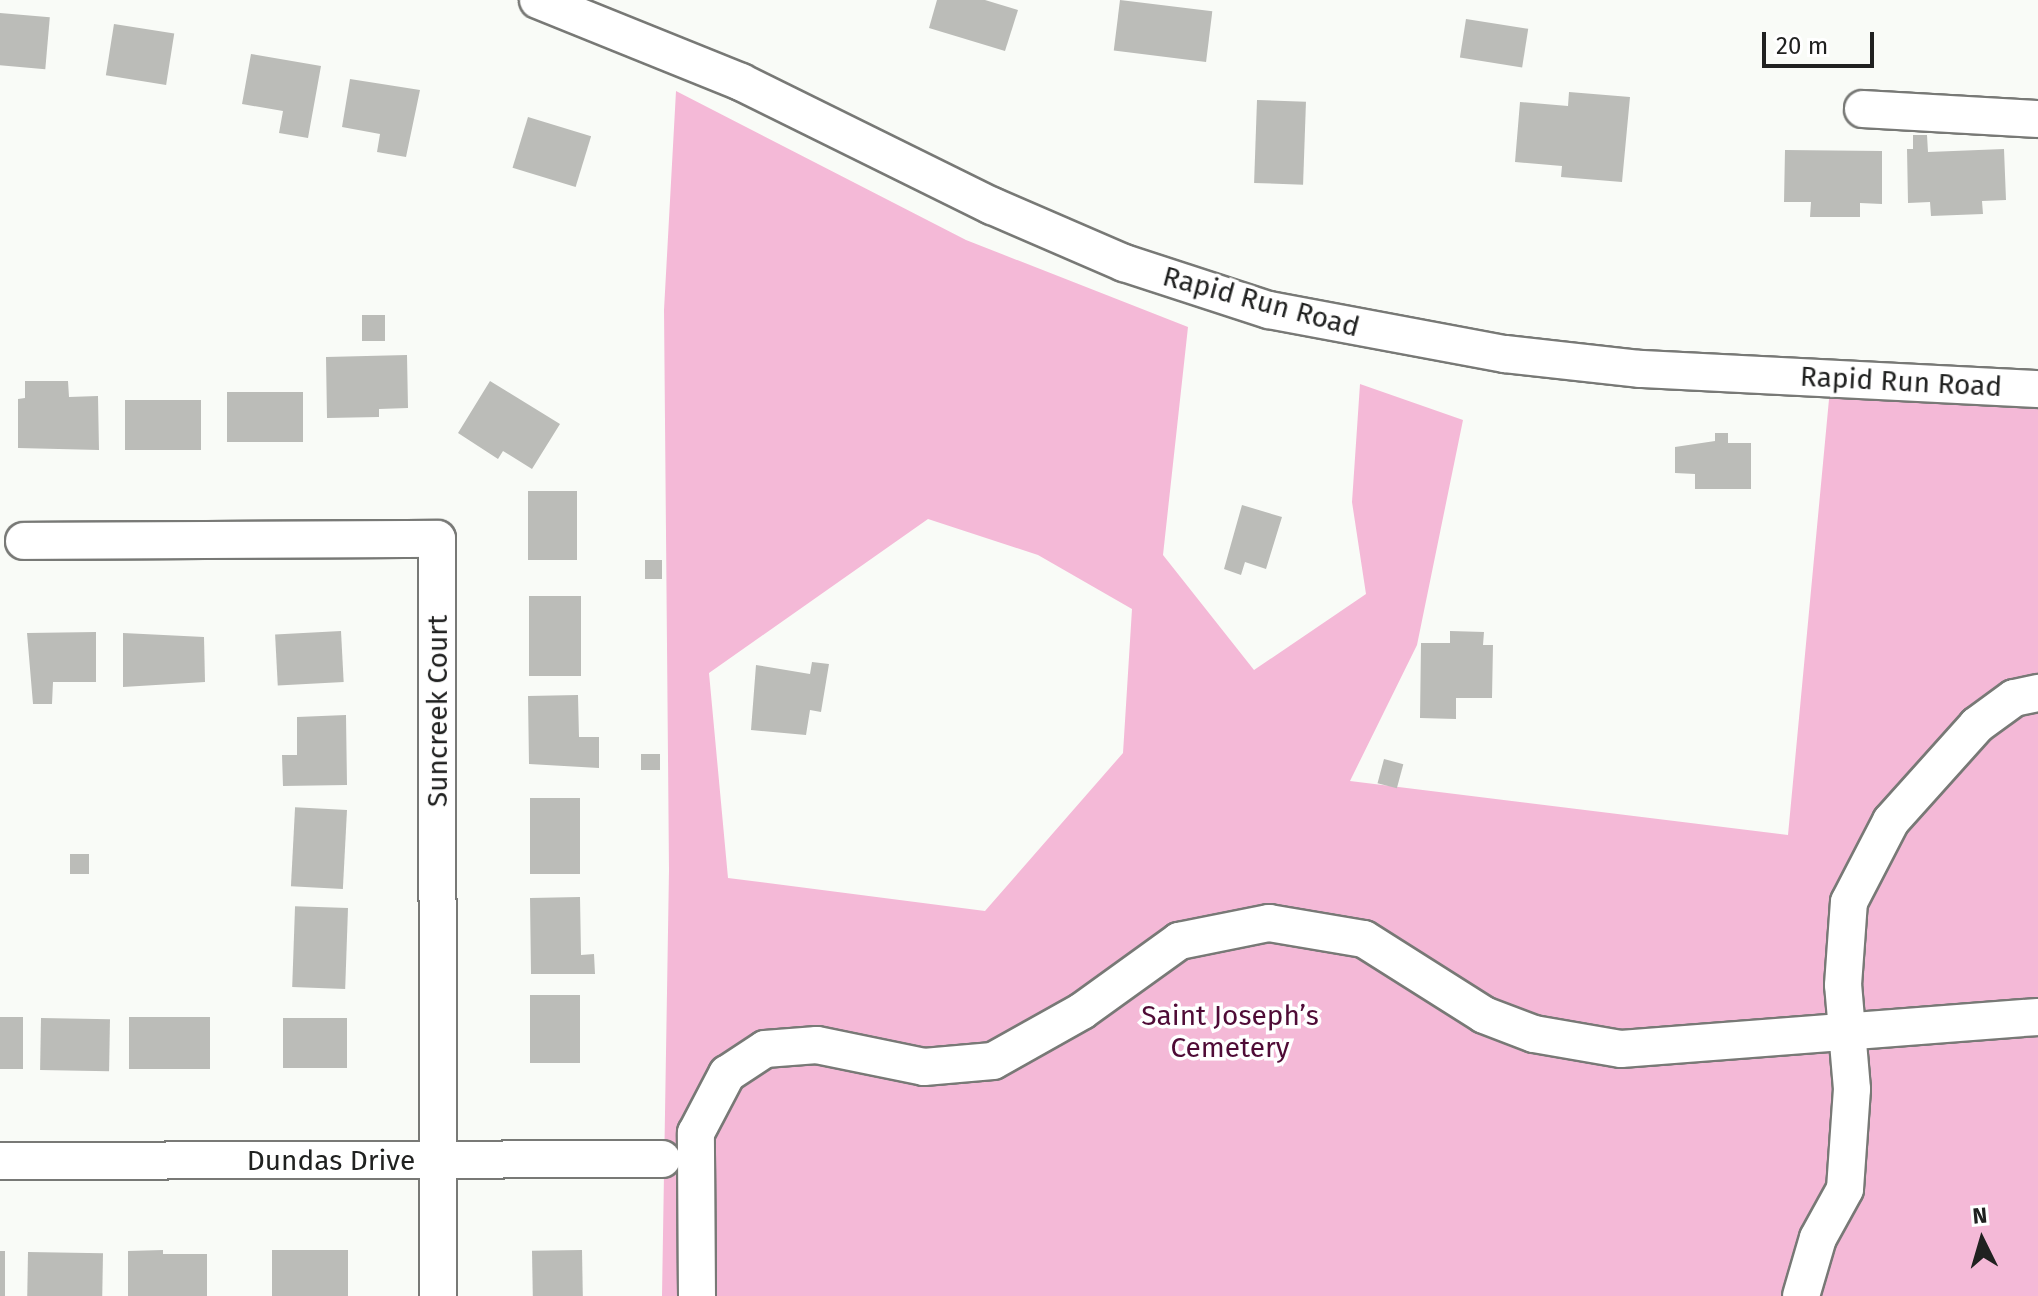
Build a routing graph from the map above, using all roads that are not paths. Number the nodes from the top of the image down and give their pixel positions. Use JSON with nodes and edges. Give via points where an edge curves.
{"nodes":[{"id":1,"x":538,"y":0,"type":"edge"},
{"id":2,"x":1863,"y":109,"type":"dead end"},
{"id":3,"x":2038,"y":119,"type":"edge"},
{"id":4,"x":2038,"y":389,"type":"edge"},
{"id":5,"x":24,"y":541,"type":"dead end"},
{"id":6,"x":2038,"y":693,"type":"edge"},
{"id":7,"x":2038,"y":1017,"type":"edge"},
{"id":8,"x":1849,"y":1031,"type":"junction"},
{"id":9,"x":662,"y":1159,"type":"dead end"},
{"id":10,"x":440,"y":1160,"type":"junction"},
{"id":11,"x":0,"y":1161,"type":"edge"},
{"id":12,"x":438,"y":1296,"type":"edge"},
{"id":13,"x":697,"y":1296,"type":"edge"},
{"id":14,"x":1801,"y":1296,"type":"edge"}],
"edges":[{"from":1,"to":4,"type":"street","name":"Rapid Run Road","via":[[741,82],[992,206],[1124,263],[1269,310],[1505,354],[1641,369]]},
{"from":2,"to":3,"type":"street"},
{"from":5,"to":10,"type":"street","name":"Suncreek Court","via":[[437,539]]},
{"from":6,"to":8,"type":"street","via":[[2014,698],[1977,725],[1891,821],[1849,902],[1843,985]]},
{"from":7,"to":8,"type":"street"},
{"from":8,"to":13,"type":"street","via":[[1621,1049],[1534,1034],[1484,1015],[1364,939],[1269,923],[1179,941],[1082,1011],[993,1061],[924,1067],[817,1045],[765,1049],[727,1074],[696,1133]]},
{"from":8,"to":14,"type":"street","via":[[1852,1089],[1845,1189],[1818,1238]]},
{"from":9,"to":10,"type":"street","name":"Dundas Drive"},
{"from":10,"to":11,"type":"street","name":"Dundas Drive"},
{"from":10,"to":12,"type":"street","name":"Suncreek Court"}]}
